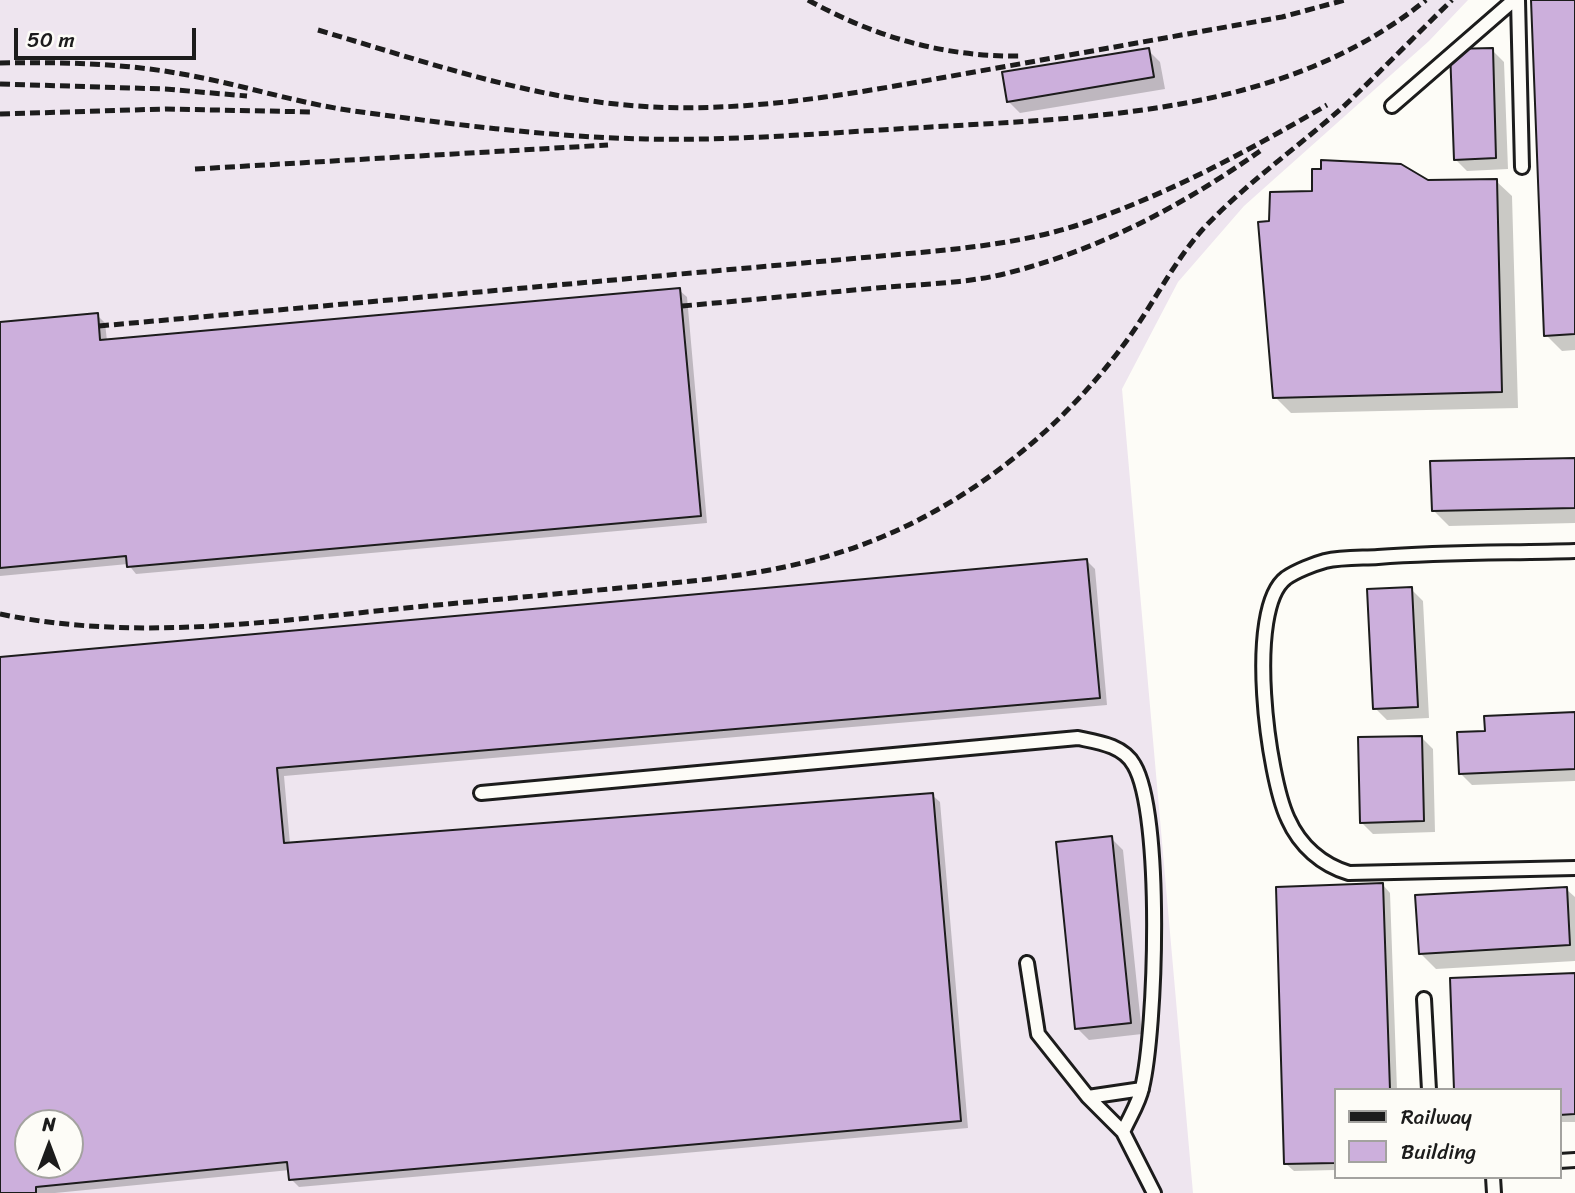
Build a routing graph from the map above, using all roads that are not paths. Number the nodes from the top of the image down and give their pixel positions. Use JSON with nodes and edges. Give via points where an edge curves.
{"nodes":[{"id":1,"x":1516,"y":0,"type":"edge"},
{"id":2,"x":1392,"y":106,"type":"dead end"},
{"id":3,"x":1522,"y":167,"type":"dead end"},
{"id":4,"x":1575,"y":551,"type":"edge"},
{"id":5,"x":481,"y":793,"type":"dead end"},
{"id":6,"x":1575,"y":868,"type":"edge"},
{"id":7,"x":1027,"y":963,"type":"dead end"},
{"id":8,"x":1424,"y":999,"type":"dead end"},
{"id":9,"x":1429,"y":1088,"type":"edge"},
{"id":10,"x":1142,"y":1089,"type":"junction"},
{"id":11,"x":1088,"y":1097,"type":"junction"},
{"id":12,"x":1123,"y":1132,"type":"junction"},
{"id":13,"x":1154,"y":1193,"type":"edge"}],
"edges":[{"from":1,"to":2,"type":"lane"},
{"from":1,"to":3,"type":"lane"},
{"from":4,"to":6,"type":"lane","via":[[1325,561],[1285,579],[1268,606],[1262,653],[1272,768],[1288,820],[1310,852],[1330,868],[1349,873]]},
{"from":5,"to":10,"type":"lane","via":[[1078,738],[1110,744],[1134,764],[1146,804],[1155,918]]},
{"from":7,"to":11,"type":"lane","via":[[1038,1034]]},
{"from":8,"to":9,"type":"lane"},
{"from":10,"to":11,"type":"lane"},
{"from":10,"to":12,"type":"lane"},
{"from":11,"to":12,"type":"lane"},
{"from":12,"to":13,"type":"lane"}]}
